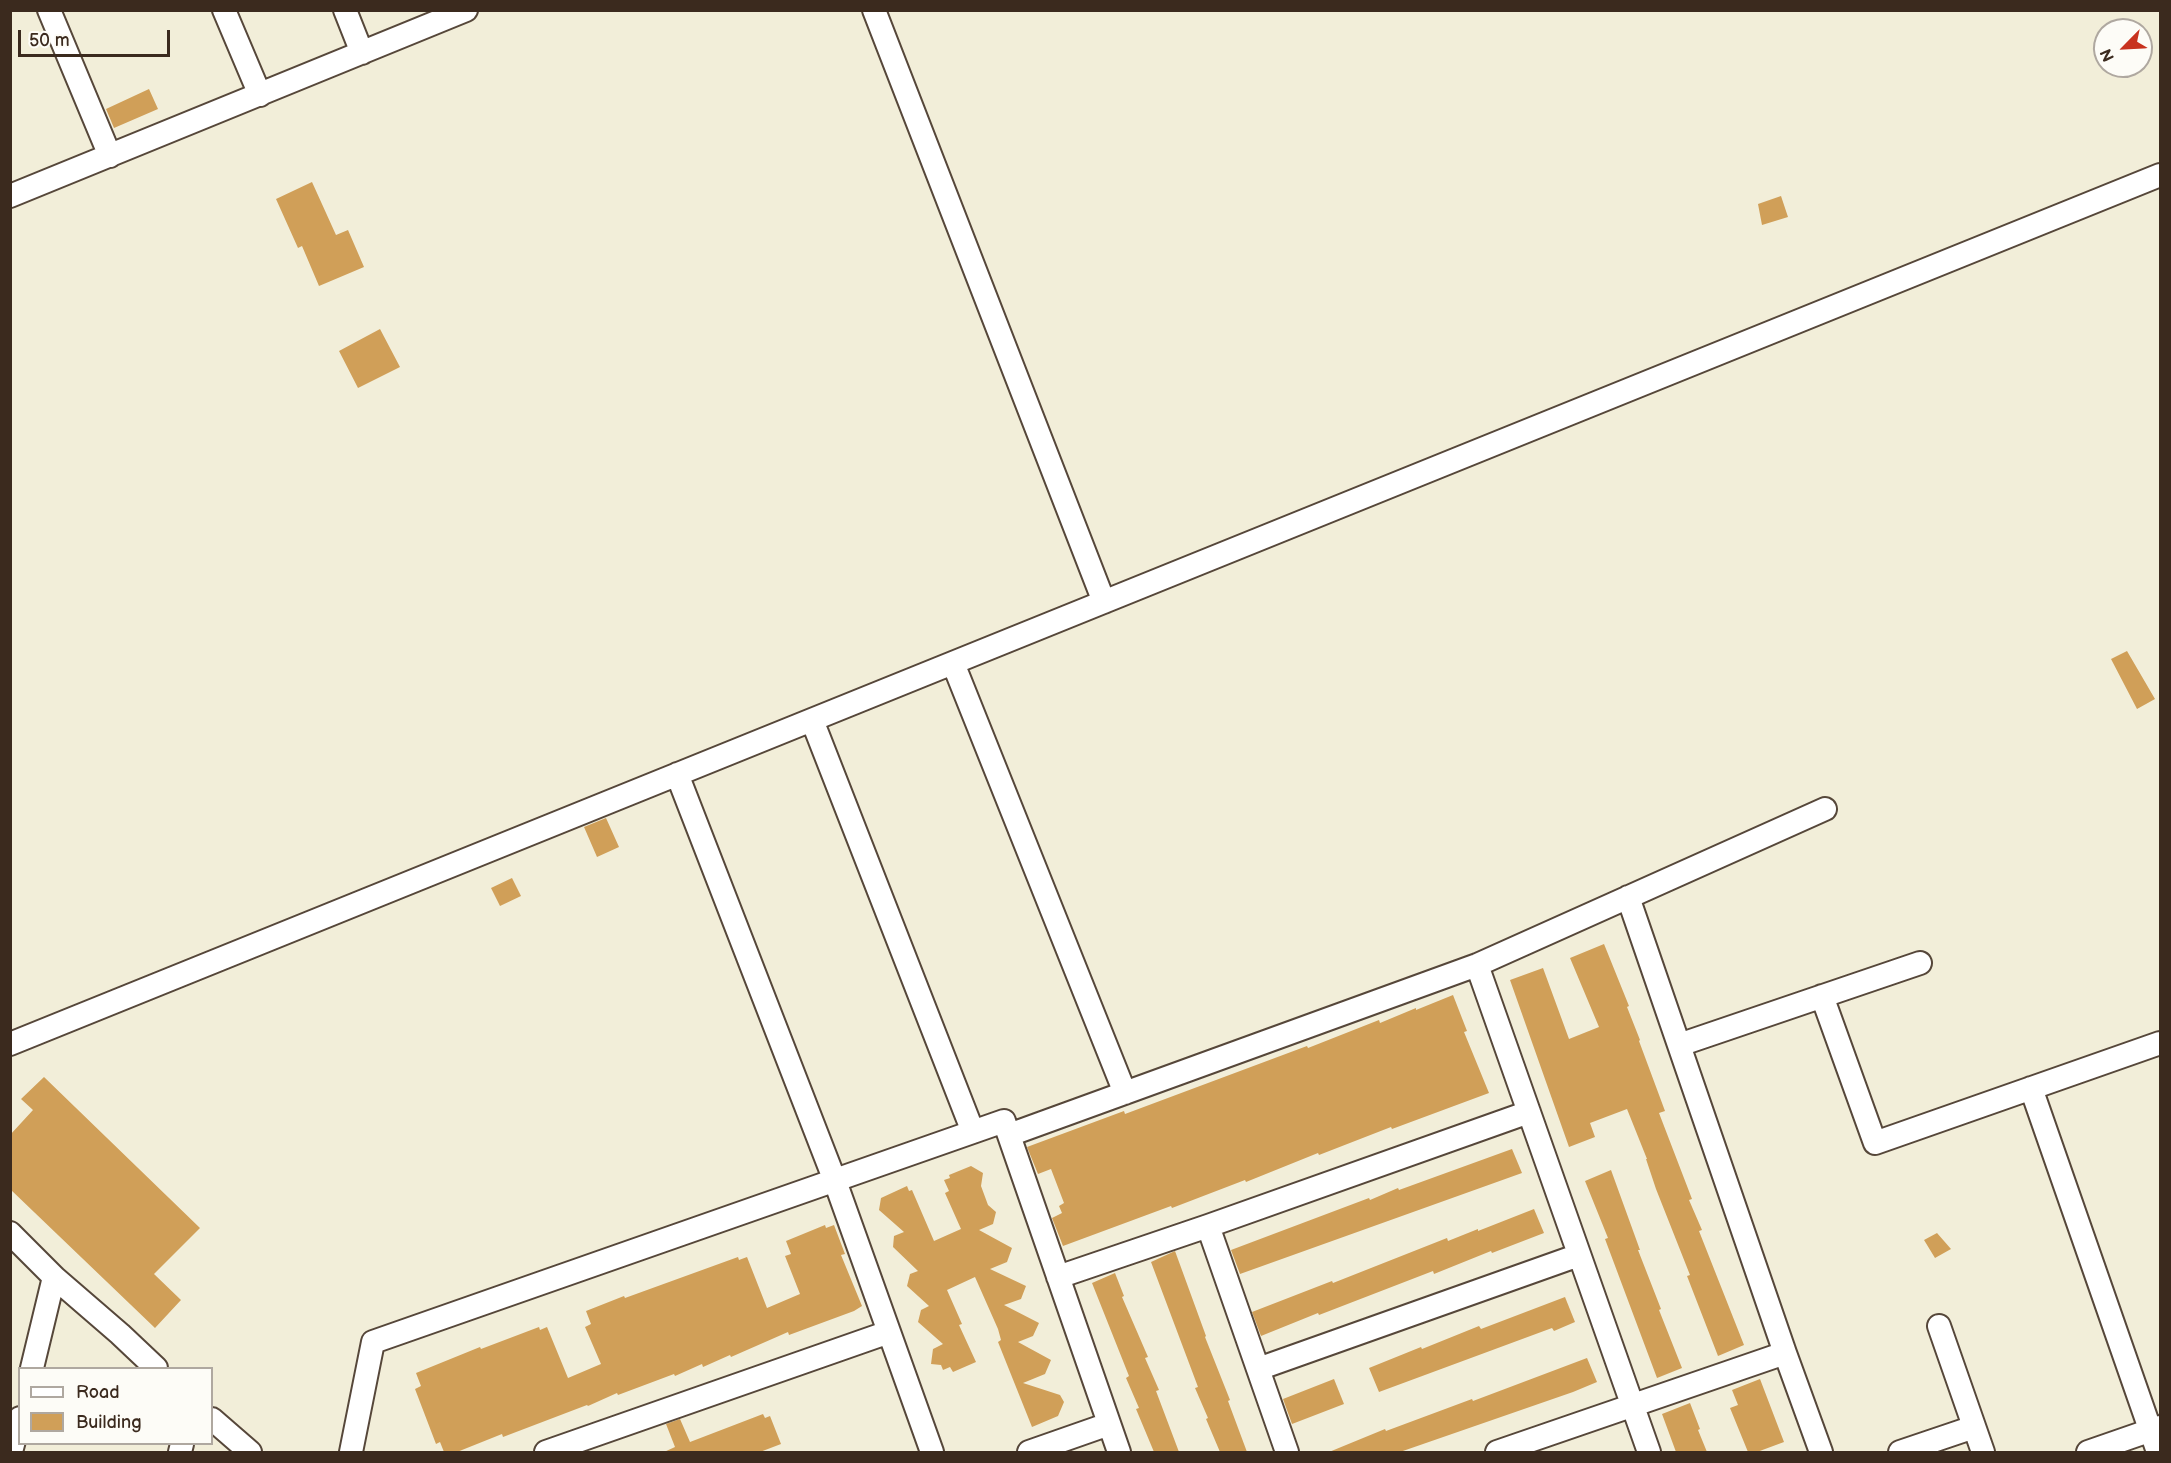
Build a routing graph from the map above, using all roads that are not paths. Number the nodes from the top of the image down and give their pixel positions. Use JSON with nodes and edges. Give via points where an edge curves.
{"nodes":[{"id":1,"x":49,"y":10,"type":"edge"},
{"id":2,"x":224,"y":10,"type":"edge"},
{"id":3,"x":345,"y":10,"type":"edge"},
{"id":4,"x":466,"y":10,"type":"edge"},
{"id":5,"x":874,"y":10,"type":"edge"},
{"id":6,"x":362,"y":53,"type":"junction"},
{"id":7,"x":260,"y":94,"type":"junction"},
{"id":8,"x":110,"y":156,"type":"junction"},
{"id":9,"x":2160,"y":175,"type":"edge"},
{"id":10,"x":10,"y":196,"type":"edge"},
{"id":11,"x":1104,"y":602,"type":"junction"},
{"id":12,"x":953,"y":663,"type":"junction"},
{"id":13,"x":812,"y":720,"type":"junction"},
{"id":14,"x":677,"y":774,"type":"junction"},
{"id":15,"x":1825,"y":809,"type":"dead end"},
{"id":16,"x":1628,"y":897,"type":"junction"},
{"id":17,"x":1920,"y":963,"type":"dead end"},
{"id":18,"x":1477,"y":964,"type":"junction"},
{"id":19,"x":1822,"y":996,"type":"junction"},
{"id":20,"x":2160,"y":1043,"type":"edge"},
{"id":21,"x":10,"y":1044,"type":"edge"},
{"id":22,"x":1680,"y":1045,"type":"junction"},
{"id":23,"x":2031,"y":1088,"type":"junction"},
{"id":24,"x":1125,"y":1093,"type":"junction"},
{"id":25,"x":1529,"y":1112,"type":"junction"},
{"id":26,"x":974,"y":1132,"type":"junction"},
{"id":27,"x":1009,"y":1135,"type":"junction"},
{"id":28,"x":835,"y":1181,"type":"junction"},
{"id":29,"x":1208,"y":1226,"type":"junction"},
{"id":30,"x":10,"y":1233,"type":"edge"},
{"id":31,"x":1579,"y":1255,"type":"junction"},
{"id":32,"x":54,"y":1277,"type":"junction"},
{"id":33,"x":1058,"y":1277,"type":"junction"},
{"id":34,"x":1939,"y":1326,"type":"dead end"},
{"id":35,"x":889,"y":1332,"type":"junction"},
{"id":36,"x":1785,"y":1353,"type":"junction"},
{"id":37,"x":32,"y":1367,"type":"edge"},
{"id":38,"x":155,"y":1367,"type":"edge"},
{"id":39,"x":1258,"y":1370,"type":"junction"},
{"id":40,"x":1631,"y":1404,"type":"junction"},
{"id":41,"x":213,"y":1420,"type":"edge"},
{"id":42,"x":1109,"y":1424,"type":"junction"},
{"id":43,"x":18,"y":1426,"type":"edge"},
{"id":44,"x":1974,"y":1427,"type":"junction"},
{"id":45,"x":2156,"y":1429,"type":"edge"},
{"id":46,"x":11,"y":1452,"type":"edge"},
{"id":47,"x":250,"y":1452,"type":"edge"},
{"id":48,"x":351,"y":1452,"type":"edge"},
{"id":49,"x":546,"y":1452,"type":"edge"},
{"id":50,"x":932,"y":1452,"type":"edge"},
{"id":51,"x":1029,"y":1452,"type":"edge"},
{"id":52,"x":1119,"y":1452,"type":"edge"},
{"id":53,"x":1287,"y":1452,"type":"edge"},
{"id":54,"x":1497,"y":1452,"type":"edge"},
{"id":55,"x":1649,"y":1452,"type":"edge"},
{"id":56,"x":1821,"y":1452,"type":"edge"},
{"id":57,"x":1900,"y":1452,"type":"edge"},
{"id":58,"x":1983,"y":1452,"type":"edge"},
{"id":59,"x":2088,"y":1452,"type":"edge"},
{"id":60,"x":2158,"y":1452,"type":"edge"}],
"edges":[{"from":1,"to":8,"type":"street"},
{"from":2,"to":7,"type":"street"},
{"from":3,"to":6,"type":"street"},
{"from":4,"to":6,"type":"street"},
{"from":5,"to":11,"type":"street"},
{"from":6,"to":7,"type":"street"},
{"from":7,"to":8,"type":"street"},
{"from":8,"to":10,"type":"street"},
{"from":9,"to":11,"type":"street"},
{"from":11,"to":12,"type":"street"},
{"from":12,"to":13,"type":"street"},
{"from":12,"to":24,"type":"street"},
{"from":13,"to":14,"type":"street"},
{"from":13,"to":26,"type":"street"},
{"from":14,"to":21,"type":"street"},
{"from":14,"to":28,"type":"street"},
{"from":15,"to":16,"type":"street"},
{"from":16,"to":18,"type":"street"},
{"from":16,"to":22,"type":"street"},
{"from":17,"to":19,"type":"street"},
{"from":18,"to":24,"type":"street"},
{"from":18,"to":25,"type":"street"},
{"from":19,"to":22,"type":"street"},
{"from":19,"to":23,"type":"street","via":[[1875,1143]]},
{"from":20,"to":23,"type":"street"},
{"from":22,"to":36,"type":"street"},
{"from":23,"to":45,"type":"street"},
{"from":24,"to":27,"type":"street"},
{"from":25,"to":29,"type":"street"},
{"from":25,"to":31,"type":"street"},
{"from":26,"to":27,"type":"street","via":[[1004,1121]]},
{"from":26,"to":28,"type":"street"},
{"from":27,"to":33,"type":"street"},
{"from":28,"to":35,"type":"street"},
{"from":28,"to":48,"type":"street","via":[[374,1342]]},
{"from":29,"to":33,"type":"street"},
{"from":29,"to":39,"type":"street"},
{"from":30,"to":32,"type":"street"},
{"from":31,"to":39,"type":"street"},
{"from":31,"to":40,"type":"street"},
{"from":32,"to":37,"type":"street"},
{"from":32,"to":38,"type":"street"},
{"from":33,"to":42,"type":"street"},
{"from":34,"to":44,"type":"street"},
{"from":35,"to":49,"type":"street"},
{"from":35,"to":50,"type":"street"},
{"from":36,"to":40,"type":"street"},
{"from":36,"to":56,"type":"street"},
{"from":39,"to":53,"type":"street"},
{"from":40,"to":54,"type":"street"},
{"from":40,"to":55,"type":"street"},
{"from":41,"to":47,"type":"street"},
{"from":42,"to":51,"type":"street"},
{"from":42,"to":52,"type":"street"},
{"from":43,"to":46,"type":"street"},
{"from":44,"to":57,"type":"street"},
{"from":44,"to":58,"type":"street"},
{"from":45,"to":59,"type":"street"},
{"from":45,"to":60,"type":"street"}]}
